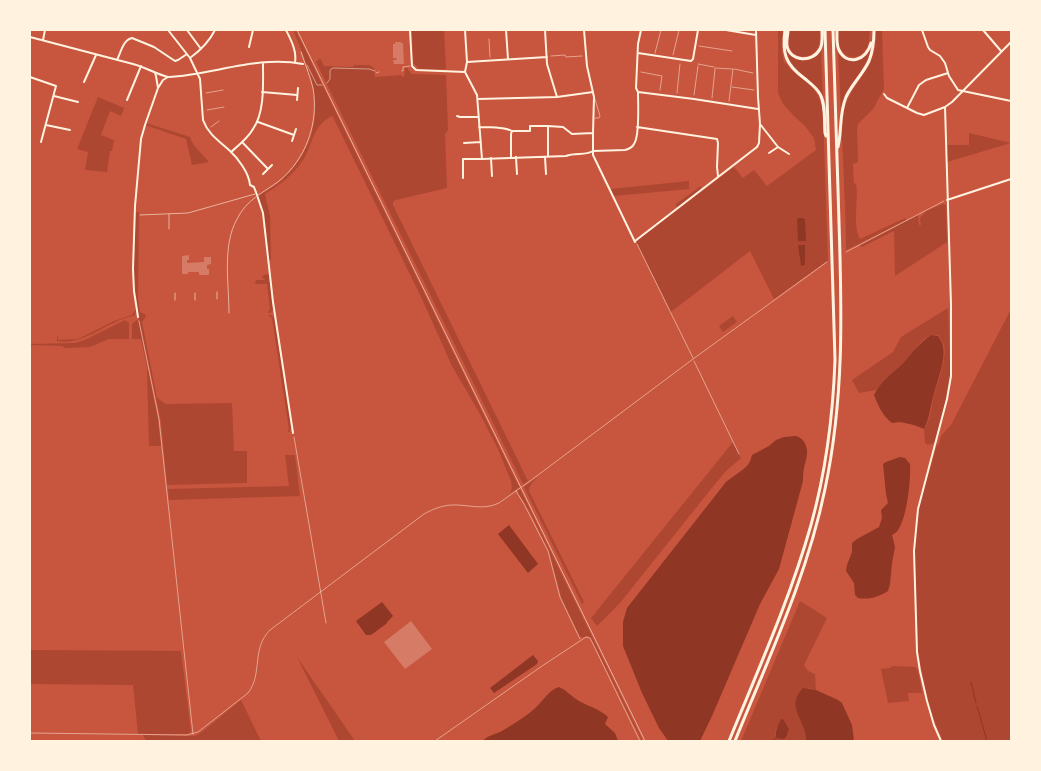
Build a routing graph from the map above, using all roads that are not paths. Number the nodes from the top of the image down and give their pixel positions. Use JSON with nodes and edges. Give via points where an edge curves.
{"nodes":[{"id":1,"x":45,"y":30,"type":"edge"},
{"id":2,"x":169,"y":30,"type":"edge"},
{"id":3,"x":187,"y":30,"type":"edge"},
{"id":4,"x":215,"y":30,"type":"edge"},
{"id":5,"x":253,"y":30,"type":"edge"},
{"id":6,"x":286,"y":30,"type":"edge"},
{"id":7,"x":410,"y":30,"type":"edge"},
{"id":8,"x":465,"y":30,"type":"edge"},
{"id":9,"x":506,"y":30,"type":"edge"},
{"id":10,"x":545,"y":30,"type":"edge"},
{"id":11,"x":584,"y":30,"type":"edge"},
{"id":12,"x":641,"y":30,"type":"edge"},
{"id":13,"x":698,"y":30,"type":"edge"},
{"id":14,"x":727,"y":30,"type":"edge"},
{"id":15,"x":756,"y":30,"type":"edge"},
{"id":16,"x":787,"y":30,"type":"edge"},
{"id":17,"x":823,"y":30,"type":"edge"},
{"id":18,"x":835,"y":30,"type":"edge"},
{"id":19,"x":873,"y":30,"type":"edge"},
{"id":20,"x":922,"y":30,"type":"edge"},
{"id":21,"x":983,"y":30,"type":"edge"},
{"id":22,"x":756,"y":35,"type":"junction"},
{"id":23,"x":30,"y":37,"type":"edge"},
{"id":24,"x":43,"y":40,"type":"junction"},
{"id":25,"x":1011,"y":42,"type":"edge"},
{"id":26,"x":249,"y":47,"type":"dead end"},
{"id":27,"x":201,"y":49,"type":"junction"},
{"id":28,"x":1001,"y":51,"type":"junction"},
{"id":29,"x":638,"y":53,"type":"junction"},
{"id":30,"x":187,"y":54,"type":"junction"},
{"id":31,"x":96,"y":55,"type":"junction"},
{"id":32,"x":547,"y":57,"type":"junction"},
{"id":33,"x":190,"y":58,"type":"junction"},
{"id":34,"x":118,"y":60,"type":"junction"},
{"id":35,"x":508,"y":60,"type":"junction"},
{"id":36,"x":263,"y":62,"type":"junction"},
{"id":37,"x":467,"y":62,"type":"junction"},
{"id":38,"x":295,"y":63,"type":"junction"},
{"id":39,"x":304,"y":64,"type":"road end"},
{"id":40,"x":141,"y":66,"type":"junction"},
{"id":41,"x":412,"y":66,"type":"junction"},
{"id":42,"x":402,"y":71,"type":"dead end"},
{"id":43,"x":154,"y":72,"type":"junction"},
{"id":44,"x":379,"y":72,"type":"dead end"},
{"id":45,"x":465,"y":72,"type":"junction"},
{"id":46,"x":198,"y":73,"type":"junction"},
{"id":47,"x":376,"y":73,"type":"road end"},
{"id":48,"x":948,"y":73,"type":"junction"},
{"id":49,"x":30,"y":77,"type":"edge"},
{"id":50,"x":168,"y":77,"type":"junction"},
{"id":51,"x":84,"y":82,"type":"dead end"},
{"id":52,"x":158,"y":88,"type":"junction"},
{"id":53,"x":298,"y":88,"type":"dead end"},
{"id":54,"x":262,"y":92,"type":"junction"},
{"id":55,"x":593,"y":92,"type":"junction"},
{"id":56,"x":638,"y":92,"type":"junction"},
{"id":57,"x":963,"y":92,"type":"junction"},
{"id":58,"x":884,"y":94,"type":"dead end"},
{"id":59,"x":297,"y":95,"type":"junction"},
{"id":60,"x":54,"y":96,"type":"junction"},
{"id":61,"x":557,"y":97,"type":"junction"},
{"id":62,"x":594,"y":97,"type":"junction"},
{"id":63,"x":477,"y":99,"type":"junction"},
{"id":64,"x":127,"y":100,"type":"dead end"},
{"id":65,"x":297,"y":100,"type":"dead end"},
{"id":66,"x":1011,"y":100,"type":"edge"},
{"id":67,"x":78,"y":102,"type":"dead end"},
{"id":68,"x":945,"y":107,"type":"junction"},
{"id":69,"x":908,"y":108,"type":"junction"},
{"id":70,"x":758,"y":109,"type":"junction"},
{"id":71,"x":457,"y":116,"type":"dead end"},
{"id":72,"x":478,"y":117,"type":"junction"},
{"id":73,"x":593,"y":118,"type":"junction"},
{"id":74,"x":258,"y":122,"type":"junction"},
{"id":75,"x":760,"y":124,"type":"junction"},
{"id":76,"x":46,"y":125,"type":"junction"},
{"id":77,"x":548,"y":126,"type":"junction"},
{"id":78,"x":479,"y":127,"type":"junction"},
{"id":79,"x":637,"y":128,"type":"junction"},
{"id":80,"x":296,"y":129,"type":"dead end"},
{"id":81,"x":70,"y":130,"type":"dead end"},
{"id":82,"x":512,"y":131,"type":"junction"},
{"id":83,"x":593,"y":133,"type":"junction"},
{"id":84,"x":294,"y":135,"type":"junction"},
{"id":85,"x":292,"y":141,"type":"dead end"},
{"id":86,"x":828,"y":141,"type":"junction"},
{"id":87,"x":41,"y":142,"type":"dead end"},
{"id":88,"x":242,"y":142,"type":"junction"},
{"id":89,"x":464,"y":142,"type":"dead end"},
{"id":90,"x":481,"y":142,"type":"junction"},
{"id":91,"x":778,"y":147,"type":"junction"},
{"id":92,"x":593,"y":151,"type":"junction"},
{"id":93,"x":231,"y":152,"type":"junction"},
{"id":94,"x":769,"y":153,"type":"dead end"},
{"id":95,"x":837,"y":153,"type":"junction"},
{"id":96,"x":789,"y":154,"type":"dead end"},
{"id":97,"x":512,"y":157,"type":"junction"},
{"id":98,"x":516,"y":157,"type":"junction"},
{"id":99,"x":547,"y":157,"type":"junction"},
{"id":100,"x":491,"y":158,"type":"junction"},
{"id":101,"x":482,"y":159,"type":"junction"},
{"id":102,"x":272,"y":165,"type":"dead end"},
{"id":103,"x":268,"y":169,"type":"junction"},
{"id":104,"x":263,"y":174,"type":"dead end"},
{"id":105,"x":517,"y":174,"type":"dead end"},
{"id":106,"x":546,"y":174,"type":"dead end"},
{"id":107,"x":492,"y":176,"type":"dead end"},
{"id":108,"x":718,"y":177,"type":"junction"},
{"id":109,"x":464,"y":178,"type":"dead end"},
{"id":110,"x":1011,"y":179,"type":"edge"},
{"id":111,"x":947,"y":200,"type":"junction"},
{"id":112,"x":138,"y":317,"type":"road end"},
{"id":113,"x":293,"y":433,"type":"road end"},
{"id":114,"x":729,"y":741,"type":"edge"},
{"id":115,"x":735,"y":741,"type":"edge"},
{"id":116,"x":941,"y":741,"type":"edge"}],
"edges":[{"from":1,"to":24,"type":"street"},
{"from":2,"to":30,"type":"street"},
{"from":3,"to":27,"type":"street"},
{"from":4,"to":27,"type":"street"},
{"from":5,"to":26,"type":"street"},
{"from":6,"to":38,"type":"street","via":[[296,56]]},
{"from":7,"to":41,"type":"street"},
{"from":8,"to":37,"type":"street"},
{"from":9,"to":35,"type":"street"},
{"from":10,"to":32,"type":"street"},
{"from":11,"to":55,"type":"street"},
{"from":12,"to":29,"type":"street"},
{"from":13,"to":29,"type":"street","via":[[691,61]]},
{"from":14,"to":22,"type":"street"},
{"from":15,"to":22,"type":"street"},
{"from":16,"to":17,"type":"highway","via":[[786,46],[791,54],[801,59],[816,55]]},
{"from":16,"to":86,"type":"highway","via":[[784,45],[787,61],[821,95]]},
{"from":17,"to":86,"type":"highway"},
{"from":18,"to":19,"type":"highway","via":[[839,50],[854,60],[869,50]]},
{"from":18,"to":95,"type":"highway"},
{"from":19,"to":95,"type":"highway","via":[[870,59],[851,87],[842,108]]},
{"from":20,"to":48,"type":"street","via":[[928,47],[942,59]]},
{"from":21,"to":28,"type":"street"},
{"from":22,"to":70,"type":"street"},
{"from":23,"to":24,"type":"street"},
{"from":24,"to":31,"type":"street"},
{"from":25,"to":28,"type":"street"},
{"from":27,"to":33,"type":"street"},
{"from":28,"to":57,"type":"street"},
{"from":29,"to":56,"type":"street"},
{"from":30,"to":33,"type":"street"},
{"from":30,"to":34,"type":"street","via":[[175,61],[154,47],[129,38]]},
{"from":31,"to":34,"type":"street"},
{"from":31,"to":51,"type":"street"},
{"from":32,"to":35,"type":"street"},
{"from":32,"to":61,"type":"street"},
{"from":33,"to":46,"type":"street"},
{"from":34,"to":40,"type":"street"},
{"from":35,"to":37,"type":"street"},
{"from":36,"to":38,"type":"street"},
{"from":36,"to":46,"type":"street"},
{"from":36,"to":54,"type":"street"},
{"from":37,"to":45,"type":"street"},
{"from":38,"to":39,"type":"street"},
{"from":40,"to":43,"type":"street"},
{"from":40,"to":64,"type":"street"},
{"from":41,"to":42,"type":"lane","via":[[403,67]]},
{"from":41,"to":45,"type":"street","via":[[421,71]]},
{"from":43,"to":50,"type":"street"},
{"from":43,"to":52,"type":"street"},
{"from":44,"to":47,"type":"lane"},
{"from":45,"to":63,"type":"street"},
{"from":46,"to":50,"type":"street"},
{"from":46,"to":93,"type":"street","via":[[207,130]]},
{"from":48,"to":57,"type":"street","via":[[958,90]]},
{"from":48,"to":69,"type":"street","via":[[920,85]]},
{"from":49,"to":60,"type":"street","via":[[56,86]]},
{"from":50,"to":52,"type":"street"},
{"from":52,"to":112,"type":"street","via":[[142,133],[137,184],[133,282]]},
{"from":53,"to":59,"type":"street"},
{"from":54,"to":59,"type":"street"},
{"from":54,"to":74,"type":"street"},
{"from":55,"to":61,"type":"street"},
{"from":55,"to":62,"type":"street"},
{"from":56,"to":70,"type":"street"},
{"from":56,"to":79,"type":"street"},
{"from":57,"to":66,"type":"street"},
{"from":57,"to":68,"type":"street"},
{"from":58,"to":69,"type":"street"},
{"from":59,"to":65,"type":"street"},
{"from":60,"to":67,"type":"street"},
{"from":60,"to":76,"type":"street"},
{"from":61,"to":63,"type":"street"},
{"from":62,"to":73,"type":"street"},
{"from":62,"to":73,"type":"lane","via":[[600,116]]},
{"from":63,"to":72,"type":"street"},
{"from":68,"to":69,"type":"street","via":[[924,115]]},
{"from":68,"to":111,"type":"street"},
{"from":70,"to":75,"type":"street"},
{"from":71,"to":72,"type":"street"},
{"from":72,"to":78,"type":"street"},
{"from":73,"to":83,"type":"street"},
{"from":74,"to":84,"type":"street"},
{"from":74,"to":88,"type":"street"},
{"from":75,"to":91,"type":"street"},
{"from":75,"to":108,"type":"street","via":[[757,147]]},
{"from":76,"to":81,"type":"street"},
{"from":76,"to":87,"type":"street"},
{"from":77,"to":82,"type":"street"},
{"from":77,"to":83,"type":"street","via":[[563,127],[572,134]]},
{"from":77,"to":99,"type":"street"},
{"from":78,"to":82,"type":"street"},
{"from":78,"to":90,"type":"street"},
{"from":79,"to":92,"type":"street","via":[[635,144],[629,149]]},
{"from":79,"to":108,"type":"street","via":[[717,139]]},
{"from":80,"to":84,"type":"street"},
{"from":82,"to":97,"type":"street"},
{"from":83,"to":92,"type":"street"},
{"from":84,"to":85,"type":"street"},
{"from":86,"to":114,"type":"highway","via":[[835,360],[826,452],[811,524],[798,565]]},
{"from":88,"to":93,"type":"street"},
{"from":88,"to":103,"type":"street"},
{"from":89,"to":90,"type":"street"},
{"from":90,"to":101,"type":"street"},
{"from":91,"to":94,"type":"street"},
{"from":91,"to":96,"type":"street"},
{"from":92,"to":99,"type":"street"},
{"from":92,"to":108,"type":"street","via":[[635,242]]},
{"from":93,"to":113,"type":"street","via":[[254,188],[263,213]]},
{"from":95,"to":115,"type":"highway","via":[[842,301],[838,407],[832,453],[804,567]]},
{"from":97,"to":98,"type":"street"},
{"from":97,"to":100,"type":"street"},
{"from":98,"to":99,"type":"street"},
{"from":98,"to":105,"type":"street"},
{"from":99,"to":106,"type":"street"},
{"from":100,"to":101,"type":"street"},
{"from":100,"to":107,"type":"street"},
{"from":101,"to":109,"type":"street","via":[[463,159]]},
{"from":102,"to":103,"type":"street"},
{"from":103,"to":104,"type":"street"},
{"from":110,"to":111,"type":"street"},
{"from":111,"to":116,"type":"street","via":[[951,305],[949,388],[918,509],[914,551],[916,641],[927,701]]}]}
